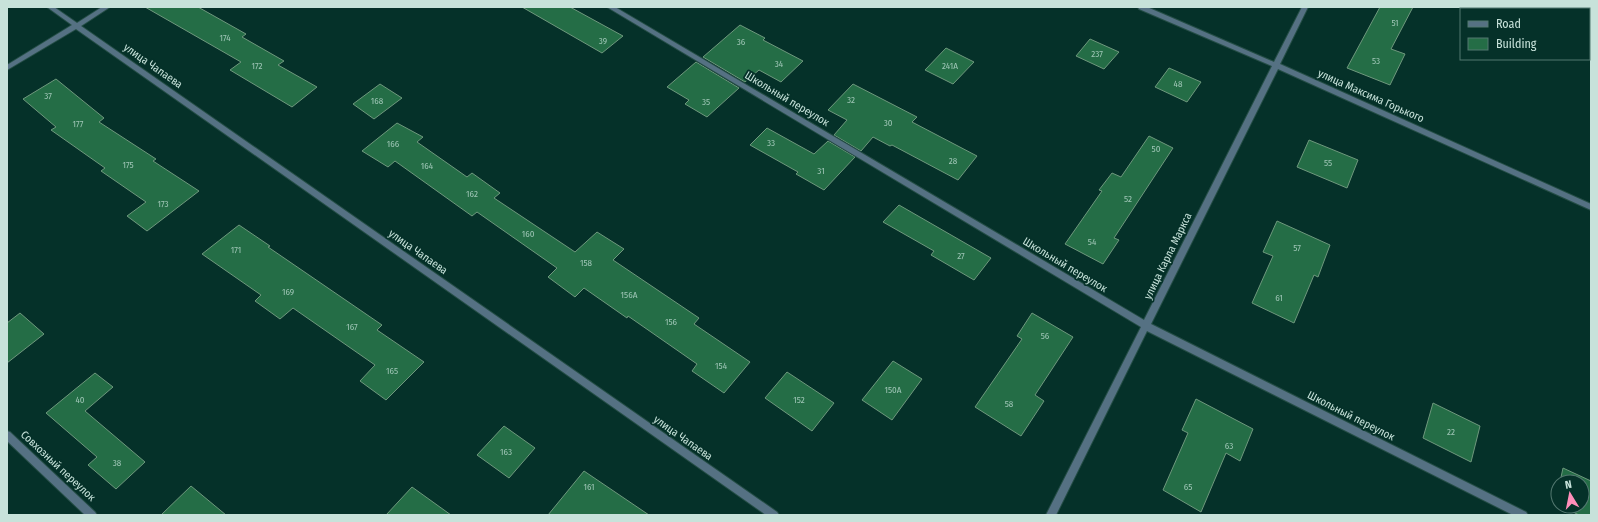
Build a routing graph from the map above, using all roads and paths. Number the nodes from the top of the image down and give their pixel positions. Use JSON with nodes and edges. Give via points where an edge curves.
{"nodes":[{"id":1,"x":50,"y":7,"type":"edge"},
{"id":2,"x":107,"y":7,"type":"edge"},
{"id":3,"x":610,"y":7,"type":"edge"},
{"id":4,"x":1141,"y":7,"type":"edge"},
{"id":5,"x":1305,"y":7,"type":"edge"},
{"id":6,"x":76,"y":25,"type":"junction"},
{"id":7,"x":1276,"y":65,"type":"junction"},
{"id":8,"x":7,"y":68,"type":"edge"},
{"id":9,"x":1591,"y":207,"type":"edge"},
{"id":10,"x":1146,"y":326,"type":"junction"},
{"id":11,"x":7,"y":435,"type":"edge"},
{"id":12,"x":92,"y":515,"type":"edge"},
{"id":13,"x":774,"y":515,"type":"edge"},
{"id":14,"x":1051,"y":515,"type":"edge"},
{"id":15,"x":1523,"y":515,"type":"edge"}],
"edges":[{"from":1,"to":6,"type":"street","name":"улица Чапаева"},
{"from":2,"to":6,"type":"street"},
{"from":3,"to":10,"type":"street","name":"Школьный переулок"},
{"from":4,"to":7,"type":"street","name":"улица Максима Горького"},
{"from":5,"to":7,"type":"street","name":"улица Карла Маркса"},
{"from":6,"to":8,"type":"street"},
{"from":6,"to":13,"type":"street","name":"улица Чапаева"},
{"from":7,"to":9,"type":"street","name":"улица Максима Горького"},
{"from":7,"to":10,"type":"street","name":"улица Карла Маркса"},
{"from":10,"to":14,"type":"street","name":"улица Карла Маркса"},
{"from":10,"to":15,"type":"street","name":"Школьный переулок"},
{"from":11,"to":12,"type":"street","name":"Совхозный переулок"}]}
